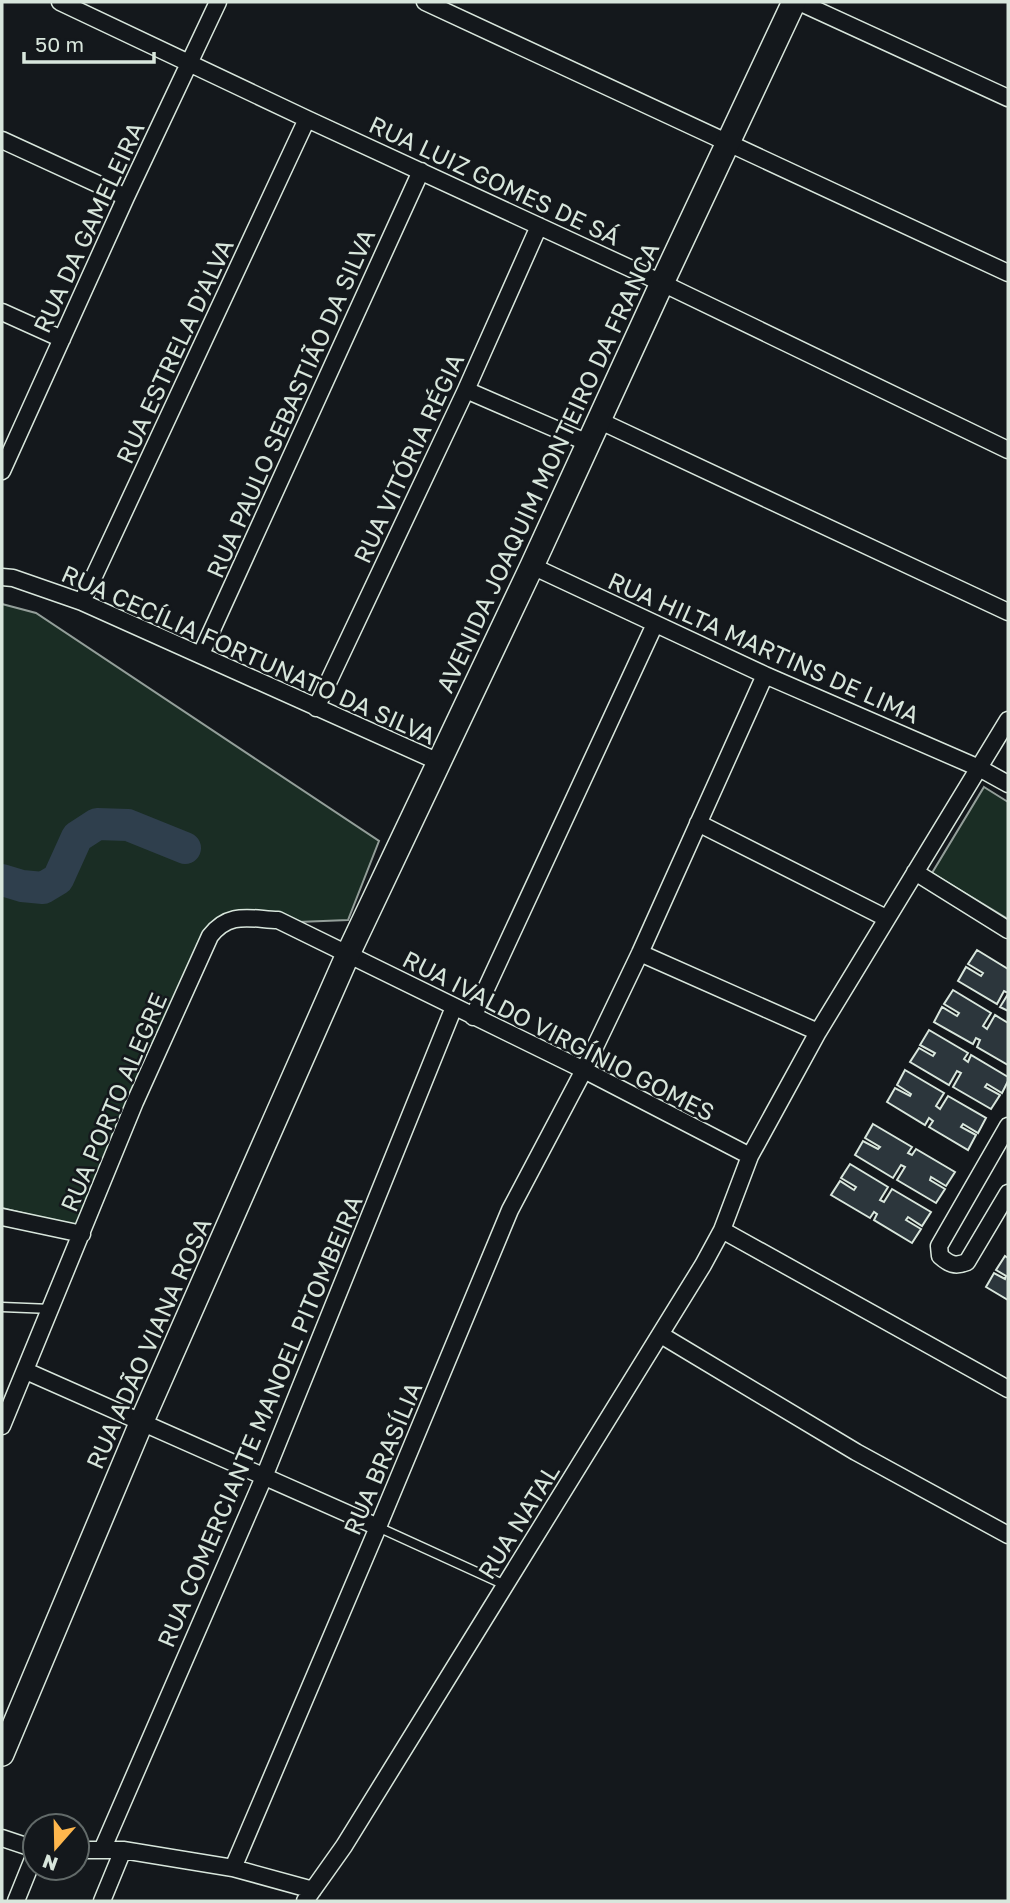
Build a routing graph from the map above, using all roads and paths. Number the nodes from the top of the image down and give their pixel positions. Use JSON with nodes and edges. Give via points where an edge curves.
{"nodes":[{"id":1,"x":60,"y":2,"type":"edge"},
{"id":2,"x":218,"y":2,"type":"edge"},
{"id":3,"x":425,"y":2,"type":"edge"},
{"id":4,"x":796,"y":2,"type":"edge"},
{"id":5,"x":189,"y":62,"type":"junction"},
{"id":6,"x":1008,"y":98,"type":"edge"},
{"id":7,"x":307,"y":119,"type":"junction"},
{"id":8,"x":2,"y":140,"type":"edge"},
{"id":9,"x":728,"y":141,"type":"junction"},
{"id":10,"x":421,"y":171,"type":"junction"},
{"id":11,"x":126,"y":197,"type":"junction"},
{"id":12,"x":539,"y":226,"type":"junction"},
{"id":13,"x":1008,"y":273,"type":"edge"},
{"id":14,"x":662,"y":283,"type":"junction"},
{"id":15,"x":2,"y":312,"type":"edge"},
{"id":16,"x":62,"y":339,"type":"junction"},
{"id":17,"x":466,"y":390,"type":"junction"},
{"id":18,"x":598,"y":420,"type":"junction"},
{"id":19,"x":588,"y":443,"type":"junction"},
{"id":20,"x":1008,"y":450,"type":"edge"},
{"id":21,"x":4,"y":462,"type":"edge"},
{"id":22,"x":532,"y":566,"type":"junction"},
{"id":23,"x":2,"y":577,"type":"edge"},
{"id":24,"x":82,"y":602,"type":"junction"},
{"id":25,"x":1008,"y":612,"type":"edge"},
{"id":26,"x":655,"y":624,"type":"junction"},
{"id":27,"x":201,"y":654,"type":"junction"},
{"id":28,"x":765,"y":675,"type":"junction"},
{"id":29,"x":316,"y":708,"type":"junction"},
{"id":30,"x":1008,"y":720,"type":"edge"},
{"id":31,"x":439,"y":762,"type":"junction"},
{"id":32,"x":979,"y":768,"type":"junction"},
{"id":33,"x":1008,"y":784,"type":"edge"},
{"id":34,"x":698,"y":823,"type":"junction"},
{"id":35,"x":915,"y":872,"type":"junction"},
{"id":36,"x":886,"y":918,"type":"junction"},
{"id":37,"x":1008,"y":930,"type":"edge"},
{"id":38,"x":640,"y":953,"type":"junction"},
{"id":39,"x":348,"y":954,"type":"junction"},
{"id":40,"x":454,"y":1007,"type":"junction"},
{"id":41,"x":473,"y":1017,"type":"junction"},
{"id":42,"x":818,"y":1032,"type":"junction"},
{"id":43,"x":584,"y":1070,"type":"junction"},
{"id":44,"x":1008,"y":1126,"type":"edge"},
{"id":45,"x":750,"y":1156,"type":"junction"},
{"id":46,"x":1008,"y":1193,"type":"edge"},
{"id":47,"x":2,"y":1217,"type":"edge"},
{"id":48,"x":722,"y":1230,"type":"junction"},
{"id":49,"x":82,"y":1234,"type":"junction"},
{"id":50,"x":2,"y":1307,"type":"edge"},
{"id":51,"x":51,"y":1310,"type":"junction"},
{"id":52,"x":661,"y":1335,"type":"junction"},
{"id":53,"x":26,"y":1371,"type":"junction"},
{"id":54,"x":1008,"y":1390,"type":"edge"},
{"id":55,"x":142,"y":1421,"type":"junction"},
{"id":56,"x":2,"y":1426,"type":"edge"},
{"id":57,"x":264,"y":1477,"type":"junction"},
{"id":58,"x":378,"y":1527,"type":"junction"},
{"id":59,"x":1008,"y":1535,"type":"edge"},
{"id":60,"x":505,"y":1585,"type":"junction"},
{"id":61,"x":2,"y":1755,"type":"edge"},
{"id":62,"x":2,"y":1838,"type":"edge"},
{"id":63,"x":21,"y":1845,"type":"edge"},
{"id":64,"x":91,"y":1850,"type":"edge"},
{"id":65,"x":102,"y":1850,"type":"junction"},
{"id":66,"x":123,"y":1850,"type":"junction"},
{"id":67,"x":233,"y":1868,"type":"junction"},
{"id":68,"x":23,"y":1882,"type":"edge"},
{"id":69,"x":309,"y":1895,"type":"edge"},
{"id":70,"x":16,"y":1901,"type":"edge"},
{"id":71,"x":102,"y":1901,"type":"edge"}],
"edges":[{"from":1,"to":5,"type":"street","name":"RUA LUIZ GOMES DE SÁ"},
{"from":2,"to":5,"type":"street","name":"RUA DA GAMELEIRA"},
{"from":3,"to":9,"type":"street"},
{"from":4,"to":6,"type":"street"},
{"from":4,"to":9,"type":"street","name":"AVENIDA JOAQUIM MONTEIRO DA FRANCA"},
{"from":5,"to":7,"type":"street","name":"RUA LUIZ GOMES DE SÁ"},
{"from":5,"to":11,"type":"street","name":"RUA DA GAMELEIRA"},
{"from":7,"to":10,"type":"street","name":"RUA LUIZ GOMES DE SÁ"},
{"from":7,"to":24,"type":"street","name":"RUA ESTRELA D'ALVA"},
{"from":8,"to":11,"type":"street"},
{"from":9,"to":13,"type":"street"},
{"from":9,"to":14,"type":"street","name":"AVENIDA JOAQUIM MONTEIRO DA FRANCA"},
{"from":10,"to":12,"type":"street","name":"RUA LUIZ GOMES DE SÁ"},
{"from":10,"to":27,"type":"street","name":"RUA PAULO SEBASTIÃO DA SILVA"},
{"from":11,"to":16,"type":"street","name":"RUA DA GAMELEIRA"},
{"from":12,"to":14,"type":"street","name":"RUA LUIZ GOMES DE SÁ"},
{"from":12,"to":17,"type":"street","name":"RUA VITÓRIA RÉGIA"},
{"from":14,"to":18,"type":"street","name":"AVENIDA JOAQUIM MONTEIRO DA FRANCA"},
{"from":14,"to":20,"type":"street","name":"RUA LUIZ GOMES DE SÁ"},
{"from":15,"to":16,"type":"street"},
{"from":16,"to":21,"type":"street","name":"RUA DA GAMELEIRA"},
{"from":17,"to":19,"type":"street"},
{"from":17,"to":29,"type":"street","name":"RUA VITÓRIA RÉGIA"},
{"from":18,"to":19,"type":"street","name":"AVENIDA JOAQUIM MONTEIRO DA FRANCA"},
{"from":18,"to":25,"type":"street"},
{"from":19,"to":22,"type":"street","name":"AVENIDA JOAQUIM MONTEIRO DA FRANCA"},
{"from":22,"to":26,"type":"street","name":"RUA HILTA MARTINS DE LIMA"},
{"from":22,"to":31,"type":"street","name":"AVENIDA JOAQUIM MONTEIRO DA FRANCA"},
{"from":23,"to":24,"type":"street","name":"RUA CECÍLIA FORTUNATO DA SILVA"},
{"from":24,"to":27,"type":"street","name":"RUA CECÍLIA FORTUNATO DA SILVA"},
{"from":26,"to":28,"type":"street","name":"RUA HILTA MARTINS DE LIMA"},
{"from":26,"to":41,"type":"street"},
{"from":27,"to":29,"type":"street","name":"RUA CECÍLIA FORTUNATO DA SILVA"},
{"from":28,"to":32,"type":"street","name":"RUA HILTA MARTINS DE LIMA"},
{"from":28,"to":34,"type":"street","name":"RUA BRASÍLIA"},
{"from":29,"to":31,"type":"street","name":"RUA CECÍLIA FORTUNATO DA SILVA"},
{"from":30,"to":32,"type":"street","name":"RUA NATAL"},
{"from":31,"to":39,"type":"street","name":"AVENIDA JOAQUIM MONTEIRO DA FRANCA"},
{"from":32,"to":33,"type":"street","name":"RUA HILTA MARTINS DE LIMA"},
{"from":32,"to":35,"type":"street","name":"RUA NATAL"},
{"from":34,"to":36,"type":"street"},
{"from":34,"to":38,"type":"street","name":"RUA BRASÍLIA"},
{"from":35,"to":36,"type":"street","name":"RUA NATAL"},
{"from":35,"to":37,"type":"street"},
{"from":36,"to":42,"type":"street","name":"RUA NATAL"},
{"from":38,"to":42,"type":"street"},
{"from":38,"to":43,"type":"street","name":"RUA BRASÍLIA"},
{"from":39,"to":40,"type":"street","name":"RUA IVALDO VIRGÍNIO GOMES"},
{"from":39,"to":49,"type":"street","name":"RUA PORTO ALEGRE","via":[[278,920],[242,918],[217,926],[135,1102]]},
{"from":39,"to":55,"type":"street","name":"RUA ADÃO VIANA ROSA"},
{"from":40,"to":41,"type":"street","name":"RUA IVALDO VIRGÍNIO GOMES"},
{"from":40,"to":57,"type":"street","name":"RUA COMERCIANTE MANOEL PITOMBEIRA"},
{"from":41,"to":43,"type":"street","name":"RUA IVALDO VIRGÍNIO GOMES"},
{"from":42,"to":45,"type":"street","name":"RUA NATAL"},
{"from":43,"to":45,"type":"street","name":"RUA IVALDO VIRGÍNIO GOMES"},
{"from":43,"to":58,"type":"street","name":"RUA BRASÍLIA","via":[[510,1210]]},
{"from":44,"to":46,"type":"street","via":[[939,1246],[948,1263],[967,1262]]},
{"from":45,"to":48,"type":"street","name":"RUA NATAL"},
{"from":47,"to":49,"type":"street"},
{"from":48,"to":52,"type":"street","name":"RUA NATAL"},
{"from":48,"to":54,"type":"street"},
{"from":49,"to":51,"type":"street","name":"RUA PORTO ALEGRE"},
{"from":50,"to":51,"type":"lane"},
{"from":51,"to":53,"type":"street","name":"RUA PORTO ALEGRE"},
{"from":52,"to":59,"type":"street","via":[[856,1452]]},
{"from":52,"to":60,"type":"street","name":"RUA NATAL"},
{"from":53,"to":55,"type":"street"},
{"from":53,"to":56,"type":"street","name":"RUA PORTO ALEGRE"},
{"from":55,"to":57,"type":"street"},
{"from":55,"to":61,"type":"street","name":"RUA ADÃO VIANA ROSA"},
{"from":57,"to":58,"type":"street"},
{"from":57,"to":65,"type":"street","name":"RUA COMERCIANTE MANOEL PITOMBEIRA"},
{"from":58,"to":60,"type":"lane"},
{"from":58,"to":67,"type":"street","name":"RUA BRASÍLIA"},
{"from":60,"to":69,"type":"street","name":"RUA NATAL"},
{"from":62,"to":63,"type":"street"},
{"from":64,"to":65,"type":"street"},
{"from":65,"to":66,"type":"street"},
{"from":66,"to":67,"type":"street"},
{"from":66,"to":71,"type":"street"},
{"from":67,"to":69,"type":"street"},
{"from":68,"to":70,"type":"street"}]}
